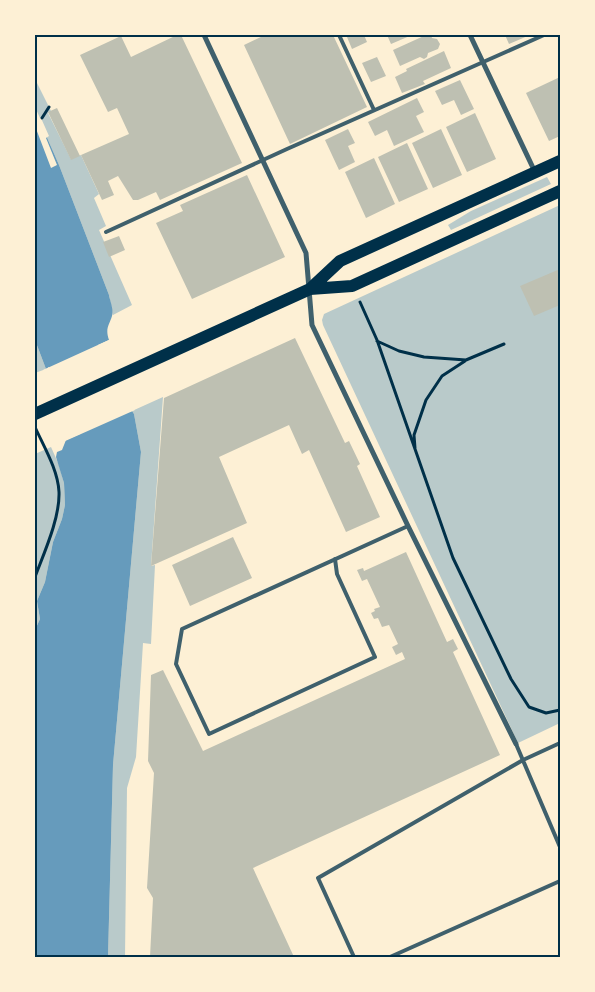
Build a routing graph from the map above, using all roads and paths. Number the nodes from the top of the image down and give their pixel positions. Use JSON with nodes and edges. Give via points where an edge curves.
{"nodes":[{"id":1,"x":204,"y":35,"type":"edge"},
{"id":2,"x":339,"y":35,"type":"edge"},
{"id":3,"x":470,"y":35,"type":"edge"},
{"id":4,"x":544,"y":35,"type":"edge"},
{"id":5,"x":483,"y":63,"type":"junction"},
{"id":6,"x":49,"y":107,"type":"dead end"},
{"id":7,"x":374,"y":110,"type":"junction"},
{"id":8,"x":42,"y":118,"type":"dead end"},
{"id":9,"x":262,"y":160,"type":"junction"},
{"id":10,"x":560,"y":161,"type":"edge"},
{"id":11,"x":535,"y":173,"type":"junction"},
{"id":12,"x":560,"y":191,"type":"edge"},
{"id":13,"x":106,"y":232,"type":"dead end"},
{"id":14,"x":310,"y":289,"type":"junction"},
{"id":15,"x":360,"y":302,"type":"dead end"},
{"id":16,"x":377,"y":340,"type":"junction"},
{"id":17,"x":504,"y":344,"type":"dead end"},
{"id":18,"x":466,"y":360,"type":"junction"},
{"id":19,"x":35,"y":414,"type":"edge"},
{"id":20,"x":35,"y":427,"type":"edge"},
{"id":21,"x":415,"y":451,"type":"junction"},
{"id":22,"x":408,"y":526,"type":"junction"},
{"id":23,"x":335,"y":559,"type":"junction"},
{"id":24,"x":35,"y":577,"type":"edge"},
{"id":25,"x":560,"y":710,"type":"edge"},
{"id":26,"x":560,"y":743,"type":"edge"},
{"id":27,"x":516,"y":744,"type":"joint"},
{"id":28,"x":523,"y":760,"type":"junction"},
{"id":29,"x":560,"y":847,"type":"edge"},
{"id":30,"x":560,"y":881,"type":"edge"},
{"id":31,"x":354,"y":957,"type":"edge"},
{"id":32,"x":390,"y":957,"type":"edge"}],
"edges":[{"from":1,"to":9,"type":"street"},
{"from":2,"to":7,"type":"lane"},
{"from":3,"to":5,"type":"street"},
{"from":4,"to":5,"type":"lane"},
{"from":5,"to":7,"type":"lane"},
{"from":5,"to":11,"type":"street"},
{"from":6,"to":8,"type":"path"},
{"from":7,"to":9,"type":"lane"},
{"from":9,"to":13,"type":"lane"},
{"from":9,"to":14,"type":"street","via":[[306,253]]},
{"from":10,"to":11,"type":"main road"},
{"from":11,"to":14,"type":"main road","via":[[340,261]]},
{"from":12,"to":14,"type":"main road","via":[[352,286]]},
{"from":14,"to":19,"type":"main road"},
{"from":14,"to":22,"type":"street","via":[[312,325]]},
{"from":15,"to":16,"type":"path"},
{"from":16,"to":18,"type":"path","via":[[399,351],[424,357]]},
{"from":16,"to":21,"type":"path"},
{"from":17,"to":18,"type":"path"},
{"from":18,"to":21,"type":"path","via":[[442,376],[426,400],[414,435]]},
{"from":20,"to":24,"type":"path","via":[[59,492],[56,520]]},
{"from":21,"to":25,"type":"path","via":[[454,558],[510,679],[529,707],[546,713]]},
{"from":22,"to":23,"type":"lane"},
{"from":22,"to":27,"type":"street"},
{"from":23,"to":23,"type":"lane","via":[[182,629],[176,664],[209,734],[375,657],[337,574]]},
{"from":26,"to":28,"type":"lane"},
{"from":27,"to":28,"type":"lane"},
{"from":28,"to":29,"type":"lane"},
{"from":28,"to":31,"type":"lane","via":[[318,878]]},
{"from":30,"to":32,"type":"lane"}]}
